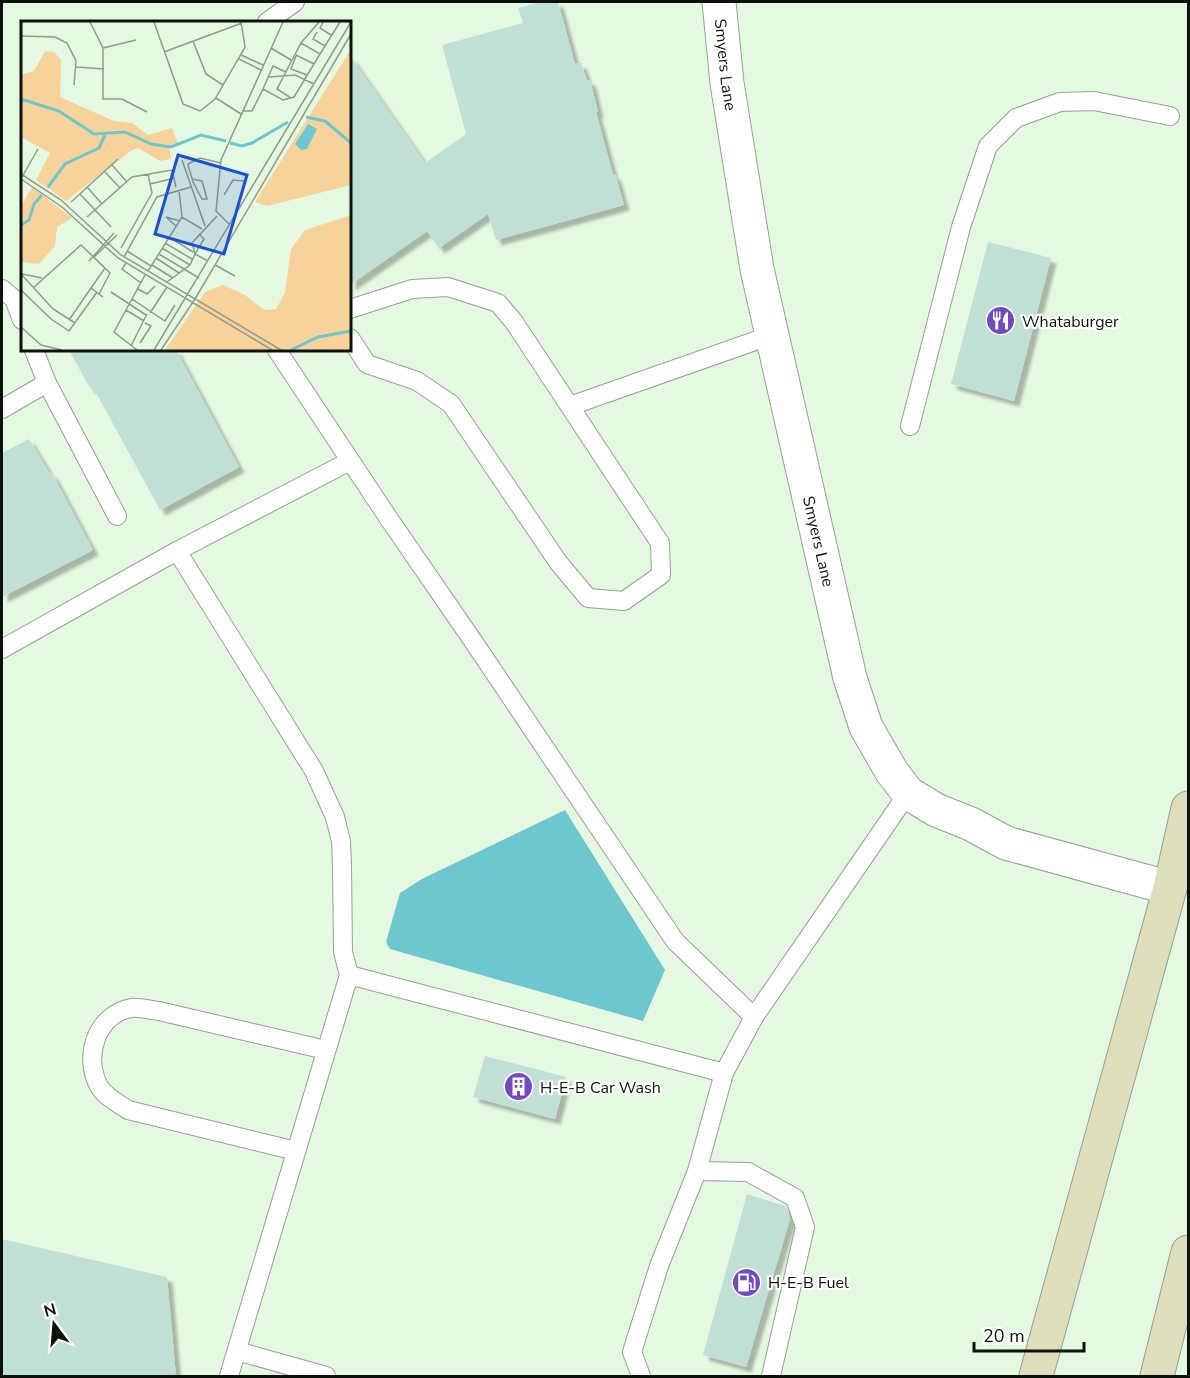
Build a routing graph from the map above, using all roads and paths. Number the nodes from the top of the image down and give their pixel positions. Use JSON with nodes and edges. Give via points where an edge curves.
{"nodes":[{"id":1,"x":295,"y":2,"type":"edge"},
{"id":2,"x":719,"y":2,"type":"edge"},
{"id":3,"x":268,"y":21,"type":"edge"},
{"id":4,"x":1170,"y":117,"type":"dead end"},
{"id":5,"x":2,"y":289,"type":"edge"},
{"id":6,"x":351,"y":309,"type":"edge"},
{"id":7,"x":21,"y":317,"type":"edge"},
{"id":8,"x":772,"y":335,"type":"junction"},
{"id":9,"x":351,"y":340,"type":"edge"},
{"id":10,"x":34,"y":351,"type":"edge"},
{"id":11,"x":278,"y":351,"type":"edge"},
{"id":12,"x":47,"y":383,"type":"junction"},
{"id":13,"x":570,"y":406,"type":"junction"},
{"id":14,"x":2,"y":410,"type":"edge"},
{"id":15,"x":910,"y":426,"type":"dead end"},
{"id":16,"x":350,"y":461,"type":"junction"},
{"id":17,"x":117,"y":516,"type":"dead end"},
{"id":18,"x":177,"y":551,"type":"junction"},
{"id":19,"x":2,"y":650,"type":"edge"},
{"id":20,"x":908,"y":793,"type":"junction"},
{"id":21,"x":1188,"y":808,"type":"edge"},
{"id":22,"x":1170,"y":888,"type":"junction"},
{"id":23,"x":349,"y":975,"type":"junction"},
{"id":24,"x":754,"y":1017,"type":"junction"},
{"id":25,"x":326,"y":1050,"type":"junction"},
{"id":26,"x":724,"y":1073,"type":"junction"},
{"id":27,"x":296,"y":1151,"type":"junction"},
{"id":28,"x":697,"y":1171,"type":"junction"},
{"id":29,"x":1188,"y":1251,"type":"edge"},
{"id":30,"x":237,"y":1351,"type":"junction"},
{"id":31,"x":229,"y":1377,"type":"edge"},
{"id":32,"x":326,"y":1377,"type":"edge"},
{"id":33,"x":641,"y":1377,"type":"edge"},
{"id":34,"x":771,"y":1377,"type":"edge"},
{"id":35,"x":1036,"y":1377,"type":"edge"},
{"id":36,"x":1157,"y":1377,"type":"edge"}],
"edges":[{"from":1,"to":3,"type":"lane"},
{"from":2,"to":8,"type":"street","name":"Smyers Lane","via":[[729,95],[757,269]]},
{"from":4,"to":15,"type":"lane","via":[[1094,101],[1060,102],[1016,118],[988,146],[962,227]]},
{"from":5,"to":7,"type":"lane","via":[[14,299]]},
{"from":6,"to":13,"type":"lane","via":[[412,289],[448,287],[498,303]]},
{"from":8,"to":13,"type":"lane"},
{"from":8,"to":20,"type":"street","name":"Smyers Lane","via":[[850,678],[866,727]]},
{"from":9,"to":13,"type":"lane","via":[[366,364],[417,381],[451,404],[558,562],[588,598],[624,601],[660,575],[660,543]]},
{"from":10,"to":12,"type":"lane"},
{"from":11,"to":16,"type":"lane"},
{"from":12,"to":14,"type":"lane"},
{"from":12,"to":17,"type":"lane"},
{"from":16,"to":18,"type":"lane"},
{"from":16,"to":24,"type":"lane","via":[[675,941]]},
{"from":18,"to":19,"type":"lane"},
{"from":18,"to":23,"type":"lane","via":[[314,771],[335,817],[341,841],[343,952]]},
{"from":20,"to":22,"type":"street","name":"Smyers Lane","via":[[1006,843]]},
{"from":20,"to":24,"type":"lane"},
{"from":21,"to":22,"type":"main road"},
{"from":22,"to":35,"type":"main road"},
{"from":23,"to":25,"type":"lane"},
{"from":23,"to":26,"type":"lane"},
{"from":24,"to":26,"type":"lane"},
{"from":25,"to":27,"type":"lane"},
{"from":25,"to":27,"type":"lane","via":[[132,1008],[100,1027],[93,1048],[93,1070],[100,1087],[128,1110]]},
{"from":26,"to":28,"type":"lane"},
{"from":27,"to":30,"type":"lane"},
{"from":28,"to":33,"type":"lane","via":[[659,1266],[632,1352]]},
{"from":28,"to":34,"type":"lane","via":[[748,1172],[795,1197],[805,1227]]},
{"from":29,"to":36,"type":"main road"},
{"from":30,"to":31,"type":"lane"},
{"from":30,"to":32,"type":"lane"}]}
